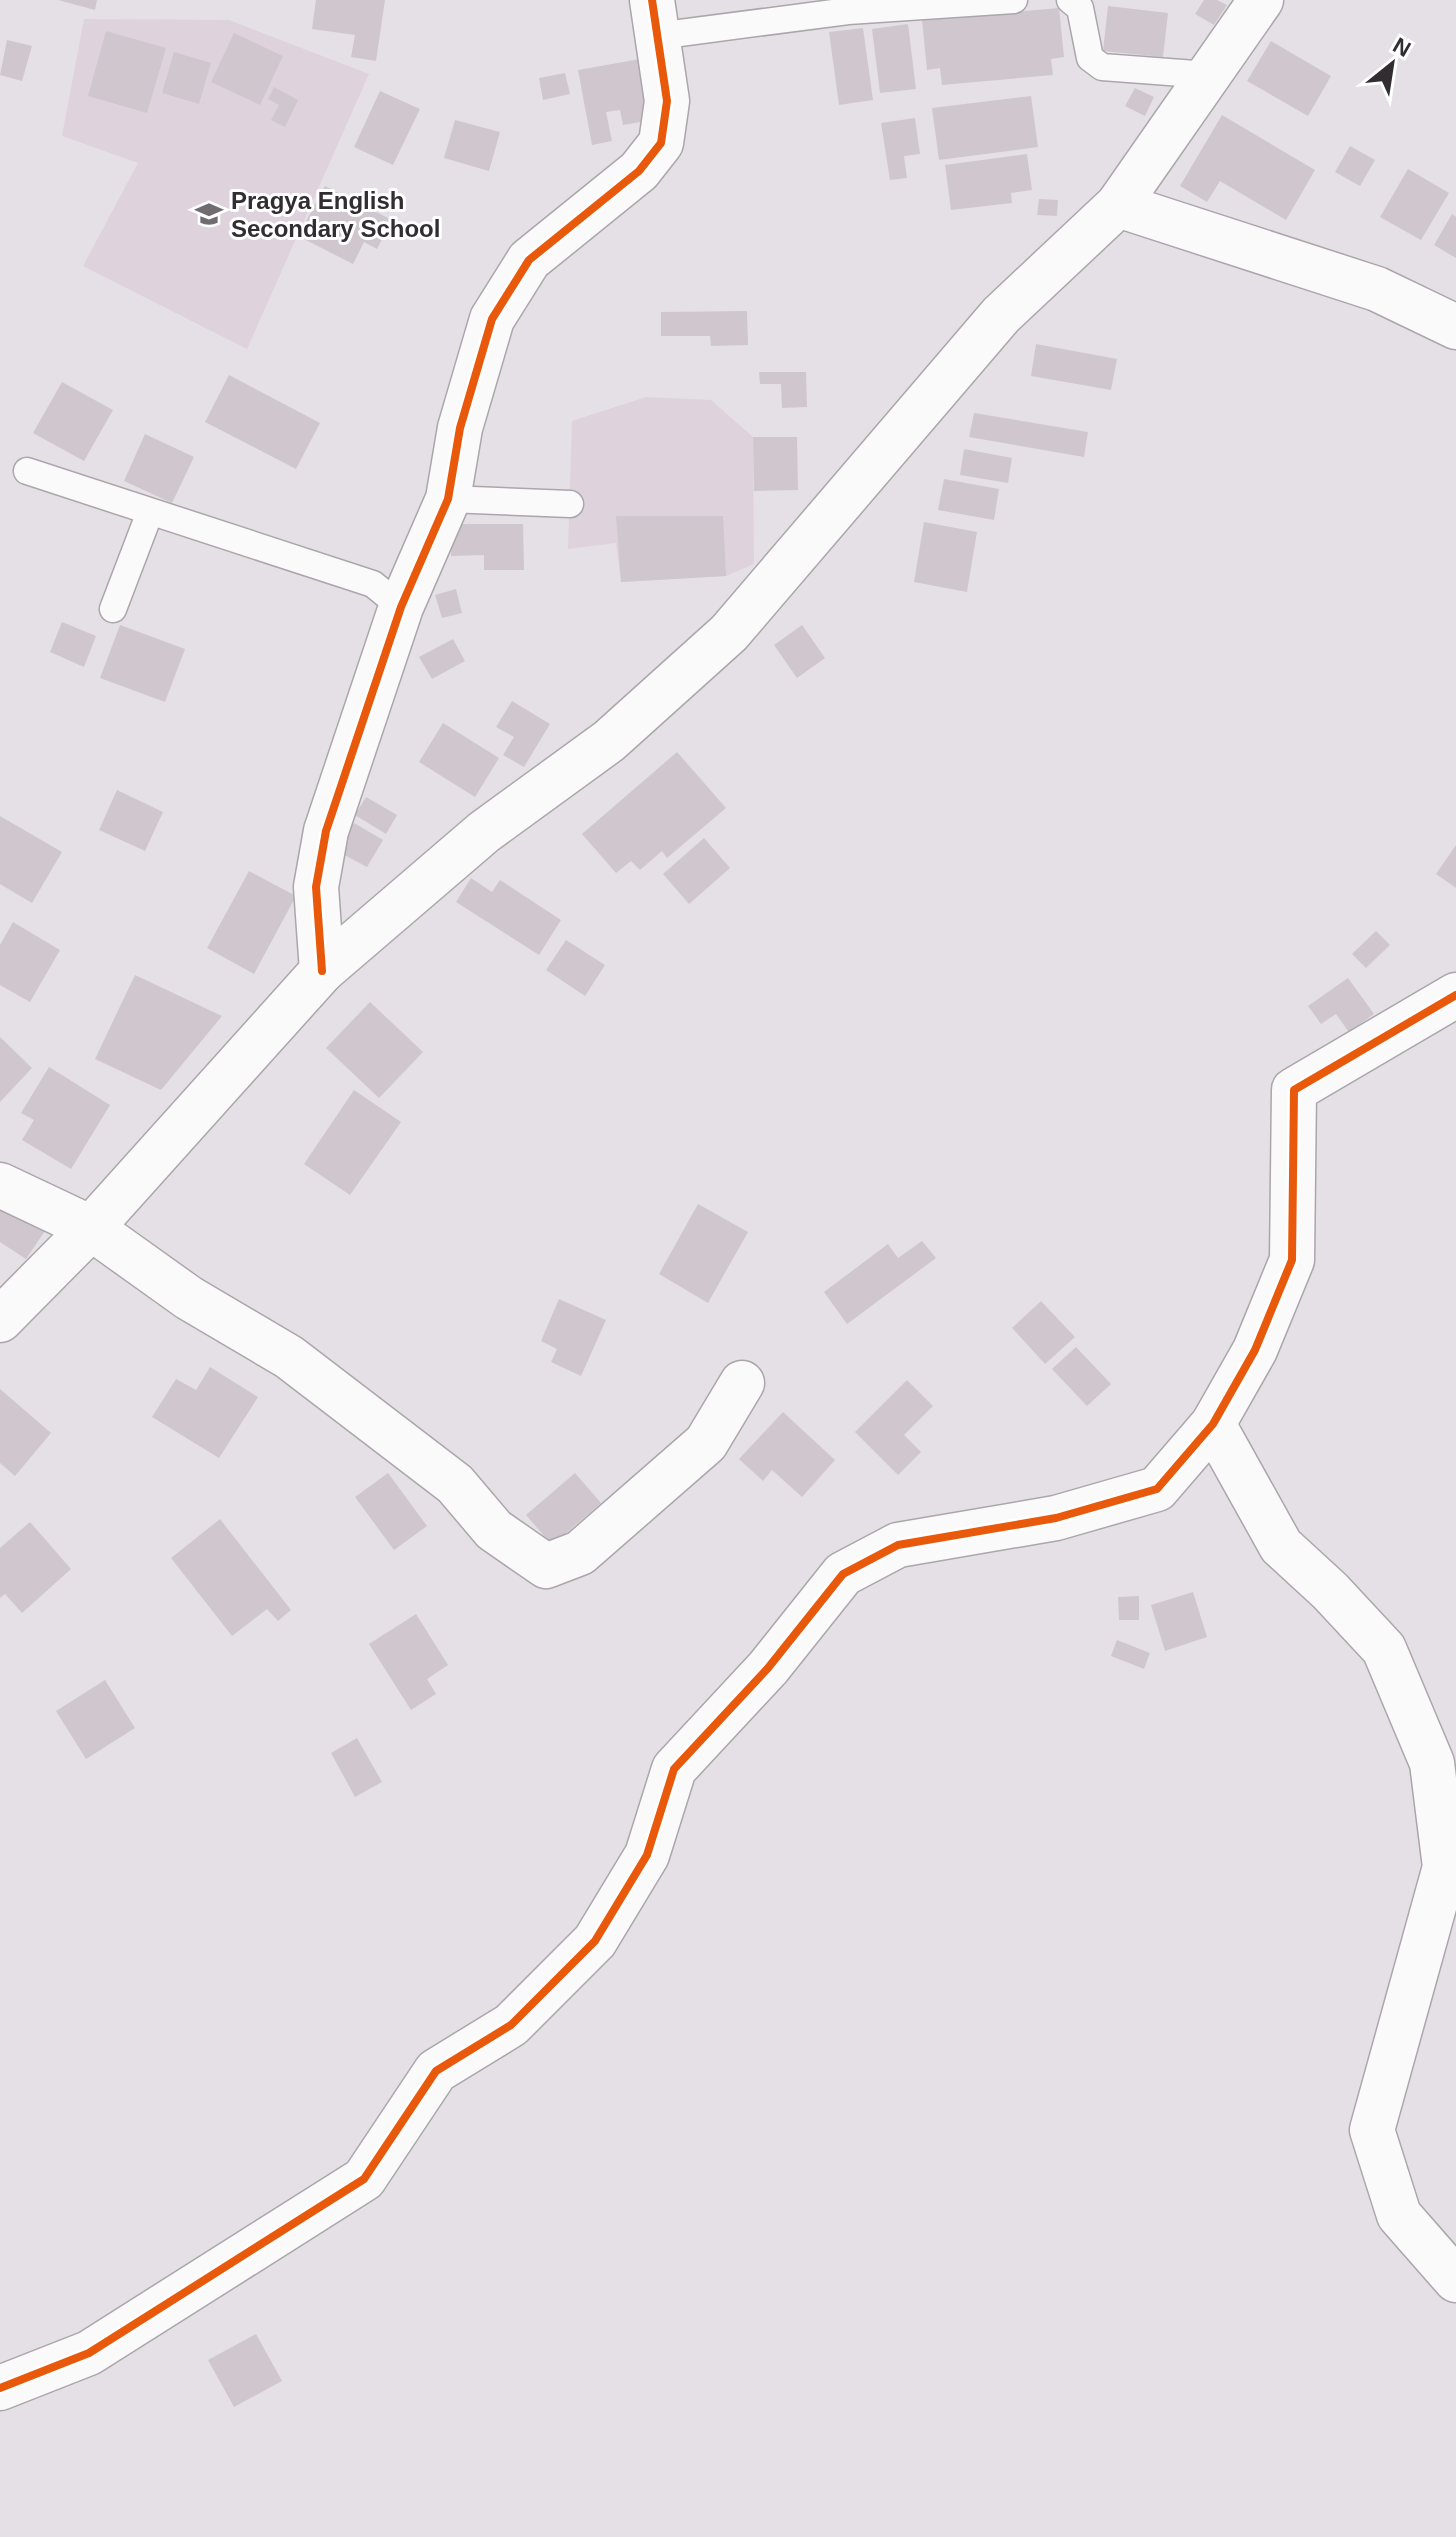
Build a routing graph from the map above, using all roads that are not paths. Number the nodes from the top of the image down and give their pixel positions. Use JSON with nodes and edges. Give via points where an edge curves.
{"nodes":[{"id":1,"x":1014,"y":0,"type":"edge"},
{"id":2,"x":1070,"y":0,"type":"edge"},
{"id":3,"x":1261,"y":0,"type":"edge"},
{"id":4,"x":654,"y":18,"type":"edge"},
{"id":5,"x":1209,"y":75,"type":"junction"},
{"id":6,"x":1118,"y":205,"type":"junction"},
{"id":7,"x":1456,"y":327,"type":"edge"},
{"id":8,"x":27,"y":471,"type":"dead end"},
{"id":9,"x":448,"y":499,"type":"junction"},
{"id":10,"x":570,"y":504,"type":"dead end"},
{"id":11,"x":150,"y":512,"type":"junction"},
{"id":12,"x":401,"y":607,"type":"junction"},
{"id":13,"x":113,"y":609,"type":"dead end"},
{"id":14,"x":322,"y":971,"type":"junction"},
{"id":15,"x":1456,"y":995,"type":"edge"},
{"id":16,"x":0,"y":1185,"type":"edge"},
{"id":17,"x":91,"y":1228,"type":"junction"},
{"id":18,"x":0,"y":1320,"type":"edge"},
{"id":19,"x":742,"y":1383,"type":"dead end"},
{"id":20,"x":1213,"y":1424,"type":"junction"},
{"id":21,"x":1456,"y":2280,"type":"edge"},
{"id":22,"x":0,"y":2388,"type":"edge"}],
"edges":[{"from":1,"to":4,"type":"lane"},
{"from":2,"to":5,"type":"lane","via":[[1080,8],[1090,58],[1102,67]]},
{"from":3,"to":5,"type":"street"},
{"from":4,"to":9,"type":"street","via":[[667,101],[661,143],[639,171],[529,260],[492,319],[460,428]]},
{"from":5,"to":6,"type":"street"},
{"from":6,"to":7,"type":"street","via":[[1377,289]]},
{"from":6,"to":14,"type":"street","via":[[1001,315],[729,633],[609,741],[484,832]]},
{"from":8,"to":11,"type":"lane"},
{"from":9,"to":10,"type":"lane"},
{"from":9,"to":12,"type":"street"},
{"from":11,"to":12,"type":"lane","via":[[373,584]]},
{"from":11,"to":13,"type":"lane"},
{"from":12,"to":14,"type":"street","via":[[326,831],[316,887]]},
{"from":14,"to":17,"type":"street"},
{"from":15,"to":20,"type":"street","via":[[1294,1090],[1292,1260],[1255,1350]]},
{"from":16,"to":17,"type":"street"},
{"from":17,"to":18,"type":"street"},
{"from":17,"to":19,"type":"street","via":[[189,1298],[289,1357],[455,1484],[494,1530],[546,1566],[580,1553],[706,1443]]},
{"from":20,"to":21,"type":"street","via":[[1281,1546],[1384,1649],[1432,1763],[1445,1867],[1372,2130],[1399,2215]]},
{"from":20,"to":22,"type":"street","via":[[1157,1489],[1056,1518],[898,1545],[843,1574],[768,1668],[674,1769],[647,1855],[595,1941],[511,2025],[436,2071],[364,2179],[89,2353]]}]}
